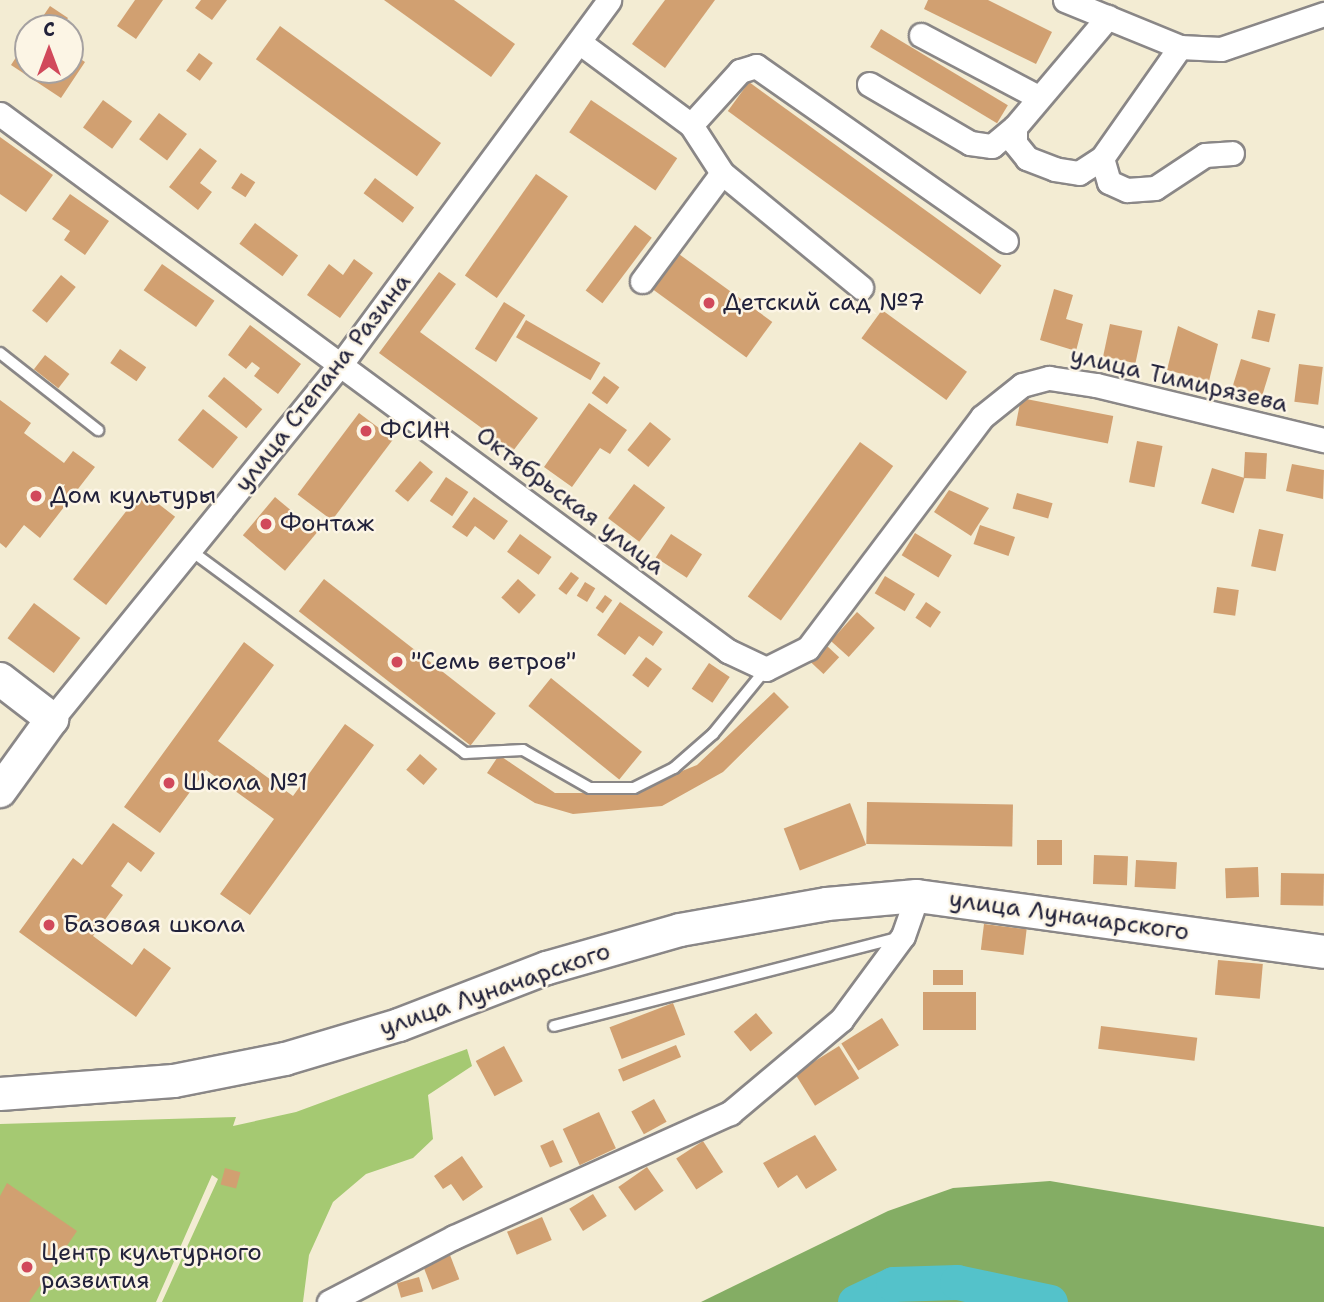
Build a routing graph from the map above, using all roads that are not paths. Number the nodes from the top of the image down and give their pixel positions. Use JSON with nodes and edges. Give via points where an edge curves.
{"nodes":[{"id":1,"x":609,"y":0,"type":"edge"},
{"id":2,"x":1065,"y":0,"type":"edge"},
{"id":3,"x":1324,"y":14,"type":"edge"},
{"id":4,"x":1108,"y":18,"type":"junction"},
{"id":5,"x":921,"y":35,"type":"dead end"},
{"id":6,"x":579,"y":42,"type":"junction"},
{"id":7,"x":1180,"y":47,"type":"junction"},
{"id":8,"x":869,"y":84,"type":"dead end"},
{"id":9,"x":1038,"y":97,"type":"junction"},
{"id":10,"x":0,"y":114,"type":"edge"},
{"id":11,"x":691,"y":125,"type":"junction"},
{"id":12,"x":1015,"y":127,"type":"junction"},
{"id":13,"x":1232,"y":153,"type":"dead end"},
{"id":14,"x":1102,"y":158,"type":"junction"},
{"id":15,"x":722,"y":173,"type":"junction"},
{"id":16,"x":1006,"y":241,"type":"dead end"},
{"id":17,"x":642,"y":281,"type":"dead end"},
{"id":18,"x":861,"y":288,"type":"dead end"},
{"id":19,"x":0,"y":353,"type":"edge"},
{"id":20,"x":341,"y":364,"type":"junction"},
{"id":21,"x":98,"y":430,"type":"dead end"},
{"id":22,"x":1324,"y":440,"type":"edge"},
{"id":23,"x":190,"y":550,"type":"junction"},
{"id":24,"x":766,"y":669,"type":"junction"},
{"id":25,"x":0,"y":679,"type":"edge"},
{"id":26,"x":52,"y":719,"type":"junction"},
{"id":27,"x":0,"y":791,"type":"edge"},
{"id":28,"x":917,"y":896,"type":"junction"},
{"id":29,"x":902,"y":936,"type":"junction"},
{"id":30,"x":1324,"y":952,"type":"edge"},
{"id":31,"x":554,"y":1026,"type":"dead end"},
{"id":32,"x":0,"y":1094,"type":"edge"},
{"id":33,"x":329,"y":1302,"type":"edge"}],
"edges":[{"from":1,"to":6,"type":"street","name":"улица Степана Разина"},
{"from":2,"to":4,"type":"street"},
{"from":3,"to":7,"type":"street","via":[[1222,49]]},
{"from":4,"to":7,"type":"street"},
{"from":4,"to":9,"type":"street"},
{"from":5,"to":9,"type":"street"},
{"from":6,"to":11,"type":"street"},
{"from":6,"to":20,"type":"street","name":"улица Степана Разина"},
{"from":7,"to":14,"type":"street"},
{"from":8,"to":12,"type":"street","via":[[970,143],[992,146]]},
{"from":9,"to":12,"type":"street"},
{"from":10,"to":20,"type":"street","name":"Октябрьская улица"},
{"from":11,"to":15,"type":"street"},
{"from":11,"to":16,"type":"street","via":[[740,71],[756,66]]},
{"from":12,"to":14,"type":"street","via":[[1015,143],[1027,158],[1055,169],[1079,173]]},
{"from":13,"to":14,"type":"street","via":[[1205,155],[1155,188],[1126,190],[1110,182]]},
{"from":15,"to":17,"type":"street"},
{"from":15,"to":18,"type":"street"},
{"from":19,"to":21,"type":"lane"},
{"from":20,"to":23,"type":"street","name":"улица Степана Разина"},
{"from":20,"to":24,"type":"street","name":"Октябрьская улица","via":[[728,651]]},
{"from":22,"to":24,"type":"street","name":"улица Тимирязева","via":[[1096,385],[1049,378],[1022,385],[982,417],[808,648]]},
{"from":23,"to":24,"type":"lane","via":[[465,753],[523,750],[590,788],[634,788],[674,768],[713,734]]},
{"from":23,"to":26,"type":"street","name":"улица Степана Разина"},
{"from":25,"to":26,"type":"main road"},
{"from":26,"to":27,"type":"main road","name":"улица Степана Разина"},
{"from":28,"to":29,"type":"street"},
{"from":28,"to":30,"type":"main road","name":"улица Луначарского"},
{"from":28,"to":32,"type":"main road","name":"улица Луначарского","via":[[827,904],[680,930],[547,968],[399,1026],[285,1059],[174,1081]]},
{"from":29,"to":31,"type":"lane"},
{"from":29,"to":33,"type":"street","via":[[841,1020],[730,1113],[454,1237]]}]}
